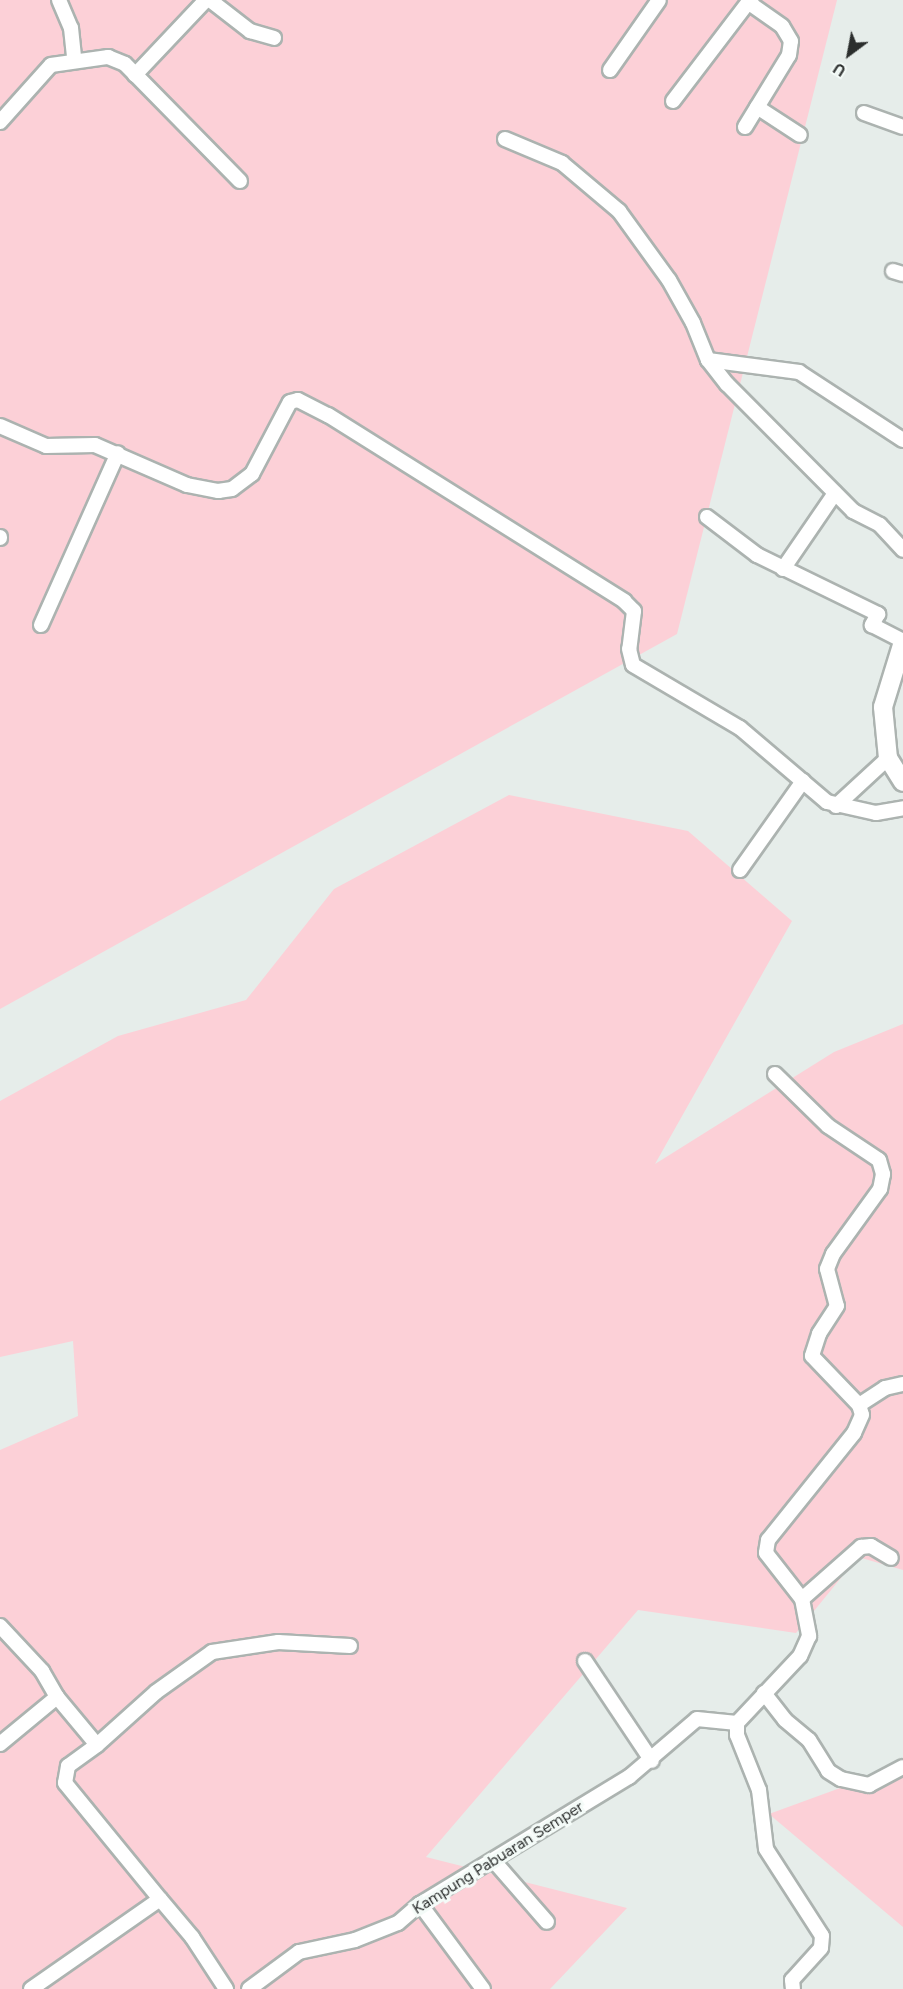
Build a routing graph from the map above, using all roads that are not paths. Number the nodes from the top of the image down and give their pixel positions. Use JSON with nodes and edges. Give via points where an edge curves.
{"nodes":[{"id":1,"x":59,"y":0,"type":"edge"},
{"id":2,"x":208,"y":0,"type":"edge"},
{"id":3,"x":659,"y":0,"type":"edge"},
{"id":4,"x":750,"y":0,"type":"edge"},
{"id":5,"x":274,"y":38,"type":"dead end"},
{"id":6,"x":74,"y":59,"type":"junction"},
{"id":7,"x":610,"y":70,"type":"dead end"},
{"id":8,"x":135,"y":75,"type":"junction"},
{"id":9,"x":673,"y":101,"type":"dead end"},
{"id":10,"x":757,"y":107,"type":"junction"},
{"id":11,"x":864,"y":113,"type":"dead end"},
{"id":12,"x":0,"y":122,"type":"edge"},
{"id":13,"x":744,"y":127,"type":"dead end"},
{"id":14,"x":903,"y":127,"type":"edge"},
{"id":15,"x":800,"y":135,"type":"dead end"},
{"id":16,"x":505,"y":139,"type":"dead end"},
{"id":17,"x":240,"y":181,"type":"dead end"},
{"id":18,"x":708,"y":360,"type":"junction"},
{"id":19,"x":0,"y":426,"type":"edge"},
{"id":20,"x":903,"y":440,"type":"edge"},
{"id":21,"x":118,"y":453,"type":"junction"},
{"id":22,"x":835,"y":493,"type":"junction"},
{"id":23,"x":707,"y":517,"type":"dead end"},
{"id":24,"x":903,"y":550,"type":"edge"},
{"id":25,"x":783,"y":569,"type":"junction"},
{"id":26,"x":41,"y":625,"type":"dead end"},
{"id":27,"x":903,"y":641,"type":"edge"},
{"id":28,"x":888,"y":758,"type":"junction"},
{"id":29,"x":803,"y":781,"type":"junction"},
{"id":30,"x":903,"y":782,"type":"edge"},
{"id":31,"x":836,"y":806,"type":"junction"},
{"id":32,"x":903,"y":808,"type":"edge"},
{"id":33,"x":740,"y":870,"type":"dead end"},
{"id":34,"x":775,"y":1074,"type":"dead end"},
{"id":35,"x":903,"y":1384,"type":"edge"},
{"id":36,"x":859,"y":1405,"type":"junction"},
{"id":37,"x":891,"y":1558,"type":"dead end"},
{"id":38,"x":802,"y":1599,"type":"junction"},
{"id":39,"x":0,"y":1626,"type":"edge"},
{"id":40,"x":350,"y":1646,"type":"dead end"},
{"id":41,"x":585,"y":1661,"type":"dead end"},
{"id":42,"x":764,"y":1693,"type":"junction"},
{"id":43,"x":57,"y":1697,"type":"junction"},
{"id":44,"x":737,"y":1724,"type":"junction"},
{"id":45,"x":0,"y":1744,"type":"edge"},
{"id":46,"x":97,"y":1745,"type":"junction"},
{"id":47,"x":652,"y":1761,"type":"junction"},
{"id":48,"x":903,"y":1767,"type":"edge"},
{"id":49,"x":493,"y":1860,"type":"junction"},
{"id":50,"x":160,"y":1899,"type":"junction"},
{"id":51,"x":420,"y":1904,"type":"junction"},
{"id":52,"x":547,"y":1922,"type":"dead end"},
{"id":53,"x":31,"y":1989,"type":"edge"},
{"id":54,"x":226,"y":1989,"type":"edge"},
{"id":55,"x":249,"y":1989,"type":"edge"},
{"id":56,"x":483,"y":1989,"type":"edge"},
{"id":57,"x":793,"y":1989,"type":"edge"}],
"edges":[{"from":1,"to":6,"type":"street","via":[[71,28]]},
{"from":2,"to":5,"type":"street","via":[[250,31]]},
{"from":2,"to":8,"type":"street"},
{"from":3,"to":7,"type":"street"},
{"from":4,"to":9,"type":"street"},
{"from":4,"to":10,"type":"street","via":[[782,26],[791,41],[789,55]]},
{"from":6,"to":8,"type":"street","via":[[117,59]]},
{"from":6,"to":12,"type":"street","via":[[51,64]]},
{"from":8,"to":17,"type":"street"},
{"from":10,"to":13,"type":"street"},
{"from":10,"to":15,"type":"street"},
{"from":11,"to":14,"type":"street"},
{"from":16,"to":18,"type":"street","via":[[562,163],[619,211],[669,280]]},
{"from":18,"to":20,"type":"street","via":[[799,372]]},
{"from":18,"to":22,"type":"street"},
{"from":19,"to":21,"type":"street","via":[[34,443],[82,443]]},
{"from":21,"to":26,"type":"street"},
{"from":21,"to":29,"type":"street","via":[[202,490],[232,489],[252,474],[290,402],[307,404],[624,601],[634,611],[629,650],[633,665],[740,728]]},
{"from":22,"to":24,"type":"street","via":[[853,511],[879,525]]},
{"from":22,"to":25,"type":"street"},
{"from":23,"to":25,"type":"street","via":[[757,555]]},
{"from":25,"to":27,"type":"street","via":[[878,614],[872,626]]},
{"from":27,"to":28,"type":"street","via":[[883,707]]},
{"from":28,"to":30,"type":"street"},
{"from":28,"to":31,"type":"street"},
{"from":29,"to":31,"type":"street"},
{"from":29,"to":33,"type":"street"},
{"from":31,"to":32,"type":"street","via":[[876,813]]},
{"from":34,"to":36,"type":"street","via":[[828,1126],[879,1160],[883,1174],[880,1189],[827,1269],[837,1306],[819,1334],[812,1356]]},
{"from":35,"to":36,"type":"street","via":[[885,1388]]},
{"from":36,"to":38,"type":"street","via":[[862,1415],[854,1433],[768,1540],[766,1553],[770,1563]]},
{"from":37,"to":38,"type":"street","via":[[871,1546],[861,1547]]},
{"from":38,"to":42,"type":"street","via":[[809,1636],[800,1656]]},
{"from":39,"to":43,"type":"street","via":[[42,1671]]},
{"from":40,"to":46,"type":"street","via":[[278,1642],[212,1652],[156,1692]]},
{"from":41,"to":47,"type":"street"},
{"from":42,"to":44,"type":"street"},
{"from":42,"to":48,"type":"street","via":[[785,1720],[809,1740],[828,1771],[841,1779],[869,1785]]},
{"from":43,"to":45,"type":"street"},
{"from":43,"to":46,"type":"street"},
{"from":44,"to":47,"type":"street","name":"Kampung Pabuaran Semper","via":[[698,1719]]},
{"from":44,"to":57,"type":"street","via":[[737,1735],[759,1790],[766,1849],[822,1936],[821,1948],[792,1980]]},
{"from":46,"to":50,"type":"street","via":[[68,1766],[65,1783]]},
{"from":47,"to":49,"type":"street","name":"Kampung Pabuaran Semper"},
{"from":49,"to":51,"type":"street","name":"Kampung Pabuaran Semper"},
{"from":49,"to":52,"type":"street"},
{"from":50,"to":53,"type":"street"},
{"from":50,"to":54,"type":"street","via":[[192,1937]]},
{"from":51,"to":55,"type":"street","name":"Kampung Pabuaran Semper","via":[[398,1923],[355,1940],[300,1952]]},
{"from":51,"to":56,"type":"street"}]}
